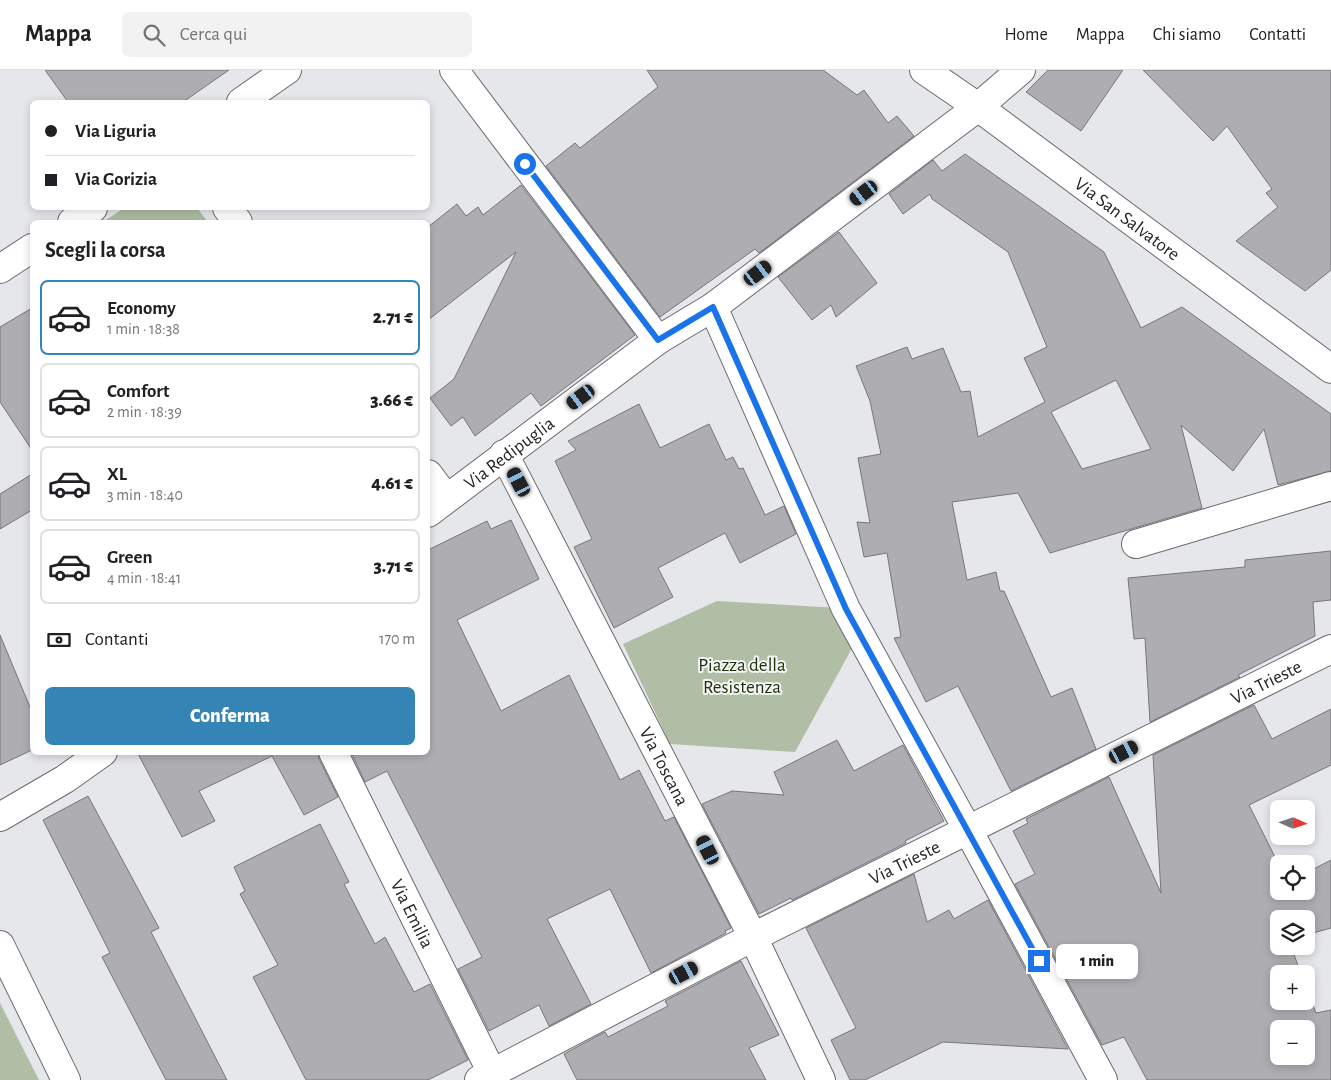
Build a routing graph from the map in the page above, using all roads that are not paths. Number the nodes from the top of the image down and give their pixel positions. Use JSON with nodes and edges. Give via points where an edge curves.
{"nodes":[{"id":1,"x":287,"y":70,"type":"edge"},
{"id":2,"x":454,"y":70,"type":"edge"},
{"id":3,"x":924,"y":70,"type":"edge"},
{"id":4,"x":1021,"y":70,"type":"edge"},
{"id":5,"x":244,"y":100,"type":"edge"},
{"id":6,"x":978,"y":108,"type":"junction"},
{"id":7,"x":90,"y":210,"type":"edge"},
{"id":8,"x":229,"y":210,"type":"edge"},
{"id":9,"x":75,"y":220,"type":"edge"},
{"id":10,"x":236,"y":220,"type":"edge"},
{"id":11,"x":30,"y":249,"type":"edge"},
{"id":12,"x":0,"y":269,"type":"edge"},
{"id":13,"x":713,"y":307,"type":"junction"},
{"id":14,"x":658,"y":340,"type":"junction"},
{"id":15,"x":1331,"y":369,"type":"edge"},
{"id":16,"x":504,"y":454,"type":"junction"},
{"id":17,"x":430,"y":481,"type":"edge"},
{"id":18,"x":1331,"y":486,"type":"edge"},
{"id":19,"x":437,"y":505,"type":"edge"},
{"id":20,"x":1136,"y":544,"type":"dead end"},
{"id":21,"x":1331,"y":649,"type":"edge"},
{"id":22,"x":99,"y":755,"type":"edge"},
{"id":23,"x":334,"y":755,"type":"edge"},
{"id":24,"x":0,"y":817,"type":"edge"},
{"id":25,"x":968,"y":829,"type":"junction"},
{"id":26,"x":753,"y":937,"type":"junction"},
{"id":27,"x":0,"y":945,"type":"edge"},
{"id":28,"x":486,"y":1077,"type":"edge"},
{"id":29,"x":66,"y":1080,"type":"edge"},
{"id":30,"x":821,"y":1080,"type":"edge"},
{"id":31,"x":1102,"y":1080,"type":"edge"}],
"edges":[{"from":1,"to":5,"type":"street"},
{"from":2,"to":14,"type":"street"},
{"from":3,"to":6,"type":"street","name":"Via San Salvatore"},
{"from":4,"to":6,"type":"street","name":"Via Redipuglia"},
{"from":6,"to":13,"type":"street","name":"Via Redipuglia"},
{"from":6,"to":15,"type":"street","name":"Via San Salvatore"},
{"from":7,"to":9,"type":"street"},
{"from":8,"to":10,"type":"street"},
{"from":11,"to":12,"type":"street"},
{"from":13,"to":14,"type":"street","name":"Via Redipuglia"},
{"from":13,"to":25,"type":"street","via":[[846,609]]},
{"from":14,"to":16,"type":"street","name":"Via Redipuglia"},
{"from":16,"to":19,"type":"street","name":"Via Redipuglia"},
{"from":16,"to":26,"type":"street","name":"Via Toscana"},
{"from":17,"to":19,"type":"street"},
{"from":18,"to":20,"type":"street"},
{"from":21,"to":25,"type":"street","name":"Via Trieste"},
{"from":22,"to":24,"type":"street"},
{"from":23,"to":28,"type":"street","name":"Via Emilia"},
{"from":25,"to":26,"type":"street","name":"Via Trieste"},
{"from":25,"to":31,"type":"street"},
{"from":26,"to":28,"type":"street","name":"Via Trieste"},
{"from":26,"to":30,"type":"street","name":"Via Toscana"},
{"from":27,"to":29,"type":"street"}]}
